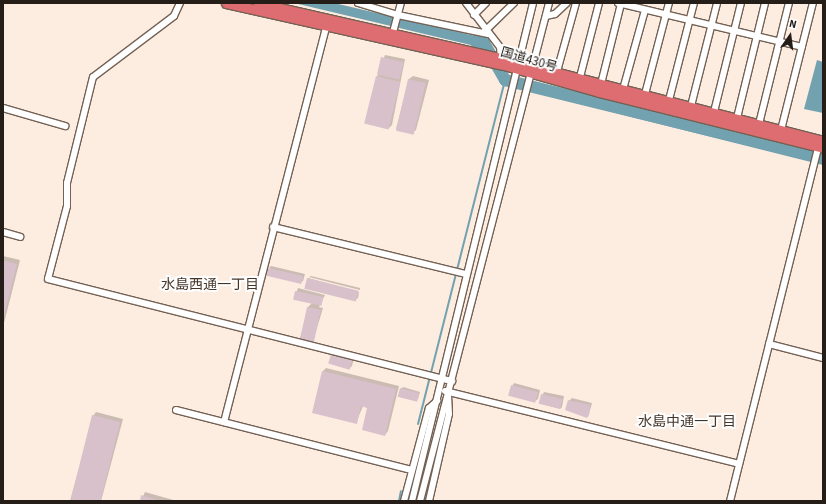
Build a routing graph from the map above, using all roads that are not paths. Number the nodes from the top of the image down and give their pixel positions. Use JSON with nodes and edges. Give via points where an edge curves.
{"nodes":[{"id":1,"x":180,"y":3,"type":"edge"},
{"id":2,"x":226,"y":3,"type":"edge"},
{"id":3,"x":258,"y":3,"type":"edge"},
{"id":4,"x":358,"y":3,"type":"edge"},
{"id":5,"x":401,"y":3,"type":"edge"},
{"id":6,"x":466,"y":3,"type":"edge"},
{"id":7,"x":486,"y":3,"type":"edge"},
{"id":8,"x":514,"y":3,"type":"edge"},
{"id":9,"x":534,"y":3,"type":"edge"},
{"id":10,"x":549,"y":3,"type":"edge"},
{"id":11,"x":567,"y":3,"type":"edge"},
{"id":12,"x":576,"y":3,"type":"edge"},
{"id":13,"x":599,"y":3,"type":"edge"},
{"id":14,"x":620,"y":3,"type":"edge"},
{"id":15,"x":669,"y":3,"type":"edge"},
{"id":16,"x":694,"y":3,"type":"edge"},
{"id":17,"x":717,"y":3,"type":"edge"},
{"id":18,"x":741,"y":3,"type":"edge"},
{"id":19,"x":765,"y":3,"type":"edge"},
{"id":20,"x":789,"y":3,"type":"edge"},
{"id":21,"x":813,"y":3,"type":"edge"},
{"id":22,"x":643,"y":7,"type":"edge"},
{"id":23,"x":474,"y":15,"type":"junction"},
{"id":24,"x":666,"y":15,"type":"junction"},
{"id":25,"x":397,"y":16,"type":"junction"},
{"id":26,"x":546,"y":16,"type":"junction"},
{"id":27,"x":690,"y":20,"type":"junction"},
{"id":28,"x":327,"y":23,"type":"junction"},
{"id":29,"x":711,"y":26,"type":"junction"},
{"id":30,"x":735,"y":31,"type":"junction"},
{"id":31,"x":487,"y":32,"type":"junction"},
{"id":32,"x":392,"y":35,"type":"junction"},
{"id":33,"x":757,"y":36,"type":"junction"},
{"id":34,"x":779,"y":42,"type":"junction"},
{"id":35,"x":802,"y":48,"type":"junction"},
{"id":36,"x":494,"y":59,"type":"junction"},
{"id":37,"x":518,"y":66,"type":"junction"},
{"id":38,"x":532,"y":70,"type":"junction"},
{"id":39,"x":556,"y":77,"type":"junction"},
{"id":40,"x":578,"y":83,"type":"junction"},
{"id":41,"x":600,"y":89,"type":"junction"},
{"id":42,"x":622,"y":94,"type":"junction"},
{"id":43,"x":644,"y":100,"type":"junction"},
{"id":44,"x":667,"y":106,"type":"junction"},
{"id":45,"x":3,"y":108,"type":"edge"},
{"id":46,"x":689,"y":111,"type":"junction"},
{"id":47,"x":713,"y":117,"type":"junction"},
{"id":48,"x":736,"y":123,"type":"junction"},
{"id":49,"x":65,"y":126,"type":"dead end"},
{"id":50,"x":758,"y":128,"type":"junction"},
{"id":51,"x":780,"y":134,"type":"junction"},
{"id":52,"x":820,"y":146,"type":"edge"},
{"id":53,"x":273,"y":226,"type":"junction"},
{"id":54,"x":3,"y":232,"type":"edge"},
{"id":55,"x":20,"y":237,"type":"dead end"},
{"id":56,"x":466,"y":274,"type":"junction"},
{"id":57,"x":247,"y":330,"type":"junction"},
{"id":58,"x":769,"y":344,"type":"junction"},
{"id":59,"x":823,"y":358,"type":"edge"},
{"id":60,"x":443,"y":379,"type":"junction"},
{"id":61,"x":452,"y":381,"type":"junction"},
{"id":62,"x":440,"y":389,"type":"junction"},
{"id":63,"x":449,"y":393,"type":"junction"},
{"id":64,"x":437,"y":401,"type":"junction"},
{"id":65,"x":176,"y":410,"type":"dead end"},
{"id":66,"x":224,"y":422,"type":"junction"},
{"id":67,"x":739,"y":464,"type":"junction"},
{"id":68,"x":411,"y":470,"type":"junction"},
{"id":69,"x":413,"y":499,"type":"edge"},
{"id":70,"x":420,"y":500,"type":"edge"},
{"id":71,"x":404,"y":501,"type":"edge"},
{"id":72,"x":429,"y":501,"type":"edge"},
{"id":73,"x":730,"y":501,"type":"edge"}],
"edges":[{"from":1,"to":57,"type":"street","via":[[174,16],[93,78],[67,183],[67,206],[48,279]]},
{"from":2,"to":28,"type":"highway","name":"国道430号"},
{"from":3,"to":28,"type":"highway","name":"国道430号"},
{"from":4,"to":25,"type":"street"},
{"from":5,"to":25,"type":"street"},
{"from":6,"to":23,"type":"street"},
{"from":7,"to":23,"type":"street"},
{"from":8,"to":31,"type":"street"},
{"from":9,"to":37,"type":"street"},
{"from":10,"to":26,"type":"street"},
{"from":11,"to":26,"type":"street","via":[[555,14]]},
{"from":12,"to":39,"type":"street"},
{"from":13,"to":40,"type":"street"},
{"from":14,"to":22,"type":"street"},
{"from":14,"to":41,"type":"street"},
{"from":15,"to":24,"type":"street"},
{"from":16,"to":27,"type":"street"},
{"from":17,"to":29,"type":"street"},
{"from":18,"to":30,"type":"street"},
{"from":19,"to":33,"type":"street"},
{"from":20,"to":34,"type":"street"},
{"from":21,"to":35,"type":"street"},
{"from":22,"to":24,"type":"street"},
{"from":22,"to":42,"type":"street"},
{"from":23,"to":31,"type":"street"},
{"from":24,"to":27,"type":"street"},
{"from":24,"to":43,"type":"street"},
{"from":25,"to":31,"type":"street"},
{"from":25,"to":32,"type":"street"},
{"from":26,"to":38,"type":"street"},
{"from":27,"to":29,"type":"street"},
{"from":27,"to":44,"type":"street"},
{"from":28,"to":32,"type":"highway","name":"国道430号"},
{"from":28,"to":53,"type":"street"},
{"from":29,"to":30,"type":"street"},
{"from":29,"to":46,"type":"street"},
{"from":30,"to":33,"type":"street"},
{"from":30,"to":47,"type":"street"},
{"from":31,"to":36,"type":"street","via":[[500,47]]},
{"from":32,"to":36,"type":"highway","name":"国道430号"},
{"from":33,"to":34,"type":"street"},
{"from":33,"to":48,"type":"street"},
{"from":34,"to":35,"type":"street"},
{"from":34,"to":50,"type":"street"},
{"from":35,"to":51,"type":"street"},
{"from":36,"to":37,"type":"highway","name":"国道430号"},
{"from":37,"to":38,"type":"highway","name":"国道430号"},
{"from":37,"to":56,"type":"street"},
{"from":38,"to":39,"type":"highway","name":"国道430号"},
{"from":38,"to":61,"type":"street"},
{"from":39,"to":40,"type":"highway","name":"国道430号"},
{"from":40,"to":41,"type":"highway","name":"国道430号"},
{"from":41,"to":42,"type":"highway","name":"国道430号"},
{"from":42,"to":43,"type":"highway","name":"国道430号"},
{"from":43,"to":44,"type":"highway","name":"国道430号"},
{"from":44,"to":46,"type":"highway","name":"国道430号"},
{"from":45,"to":49,"type":"street"},
{"from":46,"to":47,"type":"highway","name":"国道430号"},
{"from":47,"to":48,"type":"highway","name":"国道430号"},
{"from":48,"to":50,"type":"highway","name":"国道430号"},
{"from":50,"to":51,"type":"highway","name":"国道430号"},
{"from":51,"to":52,"type":"highway","name":"国道430号"},
{"from":52,"to":58,"type":"street"},
{"from":53,"to":56,"type":"street"},
{"from":53,"to":57,"type":"street"},
{"from":54,"to":55,"type":"street"},
{"from":56,"to":60,"type":"street"},
{"from":57,"to":60,"type":"street"},
{"from":57,"to":66,"type":"street"},
{"from":58,"to":59,"type":"street"},
{"from":58,"to":67,"type":"street"},
{"from":60,"to":61,"type":"street"},
{"from":60,"to":62,"type":"street"},
{"from":61,"to":63,"type":"street"},
{"from":62,"to":63,"type":"street"},
{"from":62,"to":64,"type":"street"},
{"from":63,"to":67,"type":"street"},
{"from":63,"to":70,"type":"street"},
{"from":63,"to":72,"type":"street","via":[[449,414]]},
{"from":64,"to":68,"type":"street","via":[[429,408]]},
{"from":64,"to":69,"type":"street"},
{"from":65,"to":66,"type":"street"},
{"from":66,"to":68,"type":"street"},
{"from":67,"to":73,"type":"street"},
{"from":68,"to":71,"type":"street"}]}
